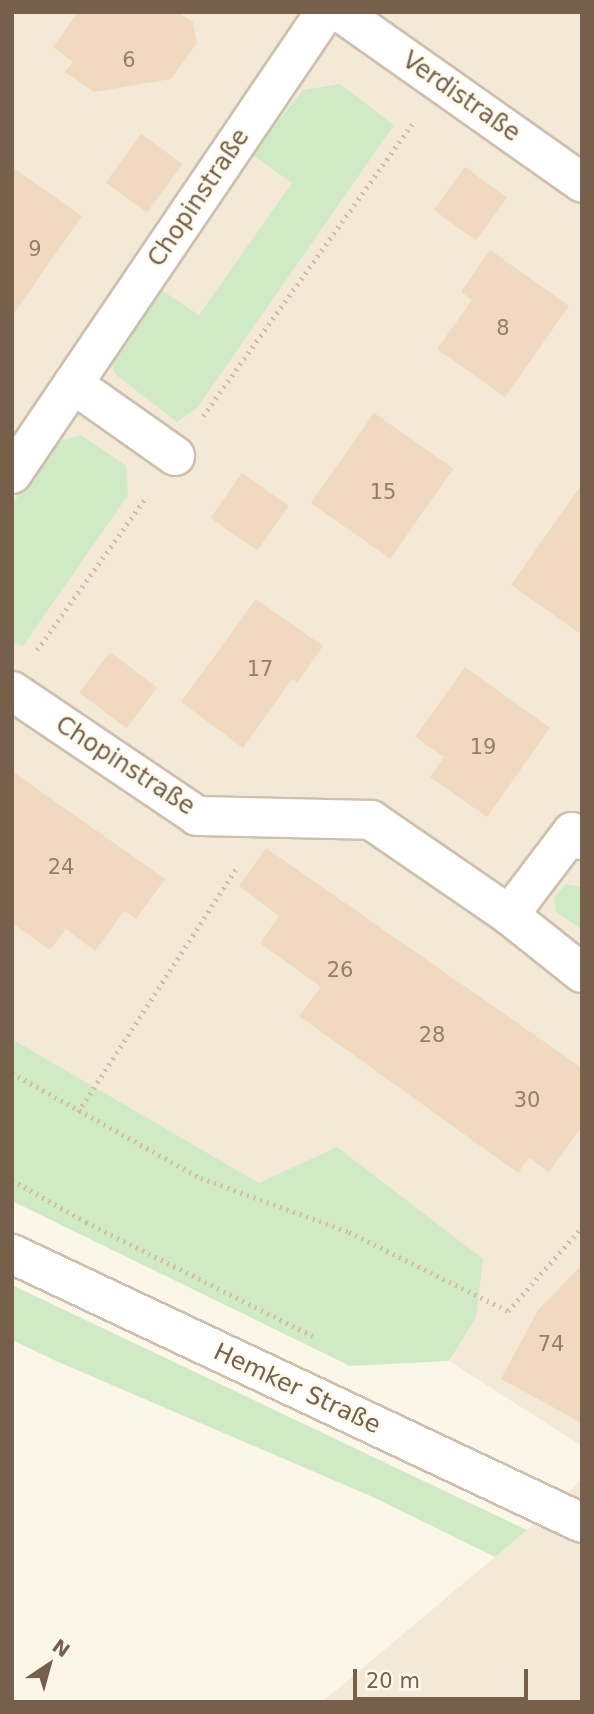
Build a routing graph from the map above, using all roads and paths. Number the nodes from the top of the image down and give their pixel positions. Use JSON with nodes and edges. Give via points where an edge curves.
{"nodes":[{"id":1,"x":325,"y":12,"type":"edge"},
{"id":2,"x":340,"y":12,"type":"edge"},
{"id":3,"x":441,"y":83,"type":"junction"},
{"id":4,"x":582,"y":183,"type":"edge"},
{"id":5,"x":73,"y":384,"type":"junction"},
{"id":6,"x":175,"y":456,"type":"junction"},
{"id":7,"x":12,"y":474,"type":"edge"},
{"id":8,"x":36,"y":652,"type":"dead end"},
{"id":9,"x":12,"y":691,"type":"edge"},
{"id":10,"x":270,"y":818,"type":"junction"},
{"id":11,"x":578,"y":830,"type":"edge"},
{"id":12,"x":509,"y":915,"type":"junction"},
{"id":13,"x":582,"y":973,"type":"edge"},
{"id":14,"x":12,"y":1073,"type":"edge"},
{"id":15,"x":78,"y":1112,"type":"junction"},
{"id":16,"x":12,"y":1180,"type":"edge"},
{"id":17,"x":582,"y":1227,"type":"edge"},
{"id":18,"x":12,"y":1254,"type":"edge"},
{"id":19,"x":320,"y":1340,"type":"dead end"},
{"id":20,"x":582,"y":1523,"type":"edge"}],
"edges":[{"from":1,"to":5,"type":"street","name":"Chopinstraße"},
{"from":2,"to":3,"type":"street","name":"Verdistraße"},
{"from":3,"to":4,"type":"street","name":"Verdistraße"},
{"from":3,"to":6,"type":"path"},
{"from":5,"to":6,"type":"street"},
{"from":5,"to":7,"type":"street","name":"Chopinstraße"},
{"from":6,"to":8,"type":"path"},
{"from":9,"to":10,"type":"street","name":"Chopinstraße","via":[[197,816]]},
{"from":10,"to":12,"type":"street","name":"Chopinstraße","via":[[371,820]]},
{"from":10,"to":15,"type":"path"},
{"from":11,"to":12,"type":"street"},
{"from":12,"to":13,"type":"street","name":"Chopinstraße"},
{"from":14,"to":15,"type":"path"},
{"from":15,"to":17,"type":"path","via":[[201,1178],[349,1232],[508,1311]]},
{"from":16,"to":19,"type":"path"},
{"from":18,"to":20,"type":"street","name":"Hemker Straße"}]}
